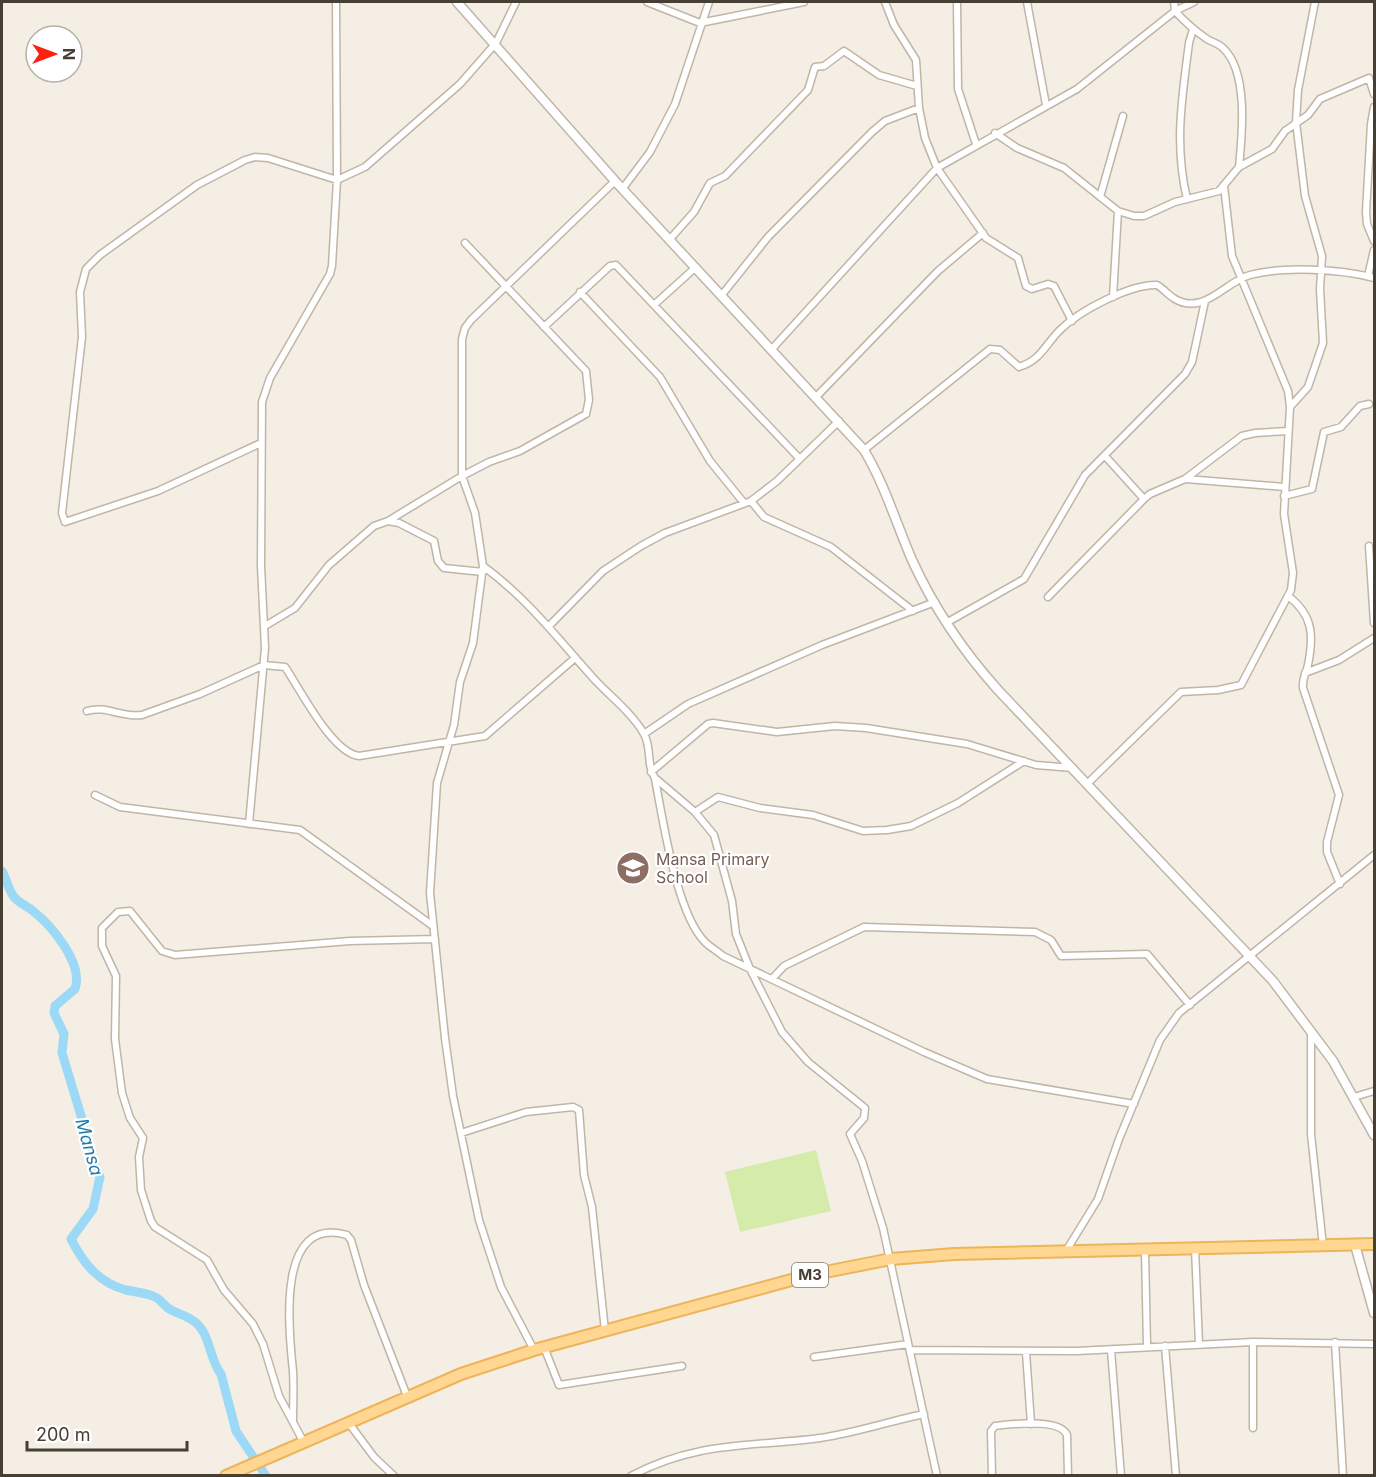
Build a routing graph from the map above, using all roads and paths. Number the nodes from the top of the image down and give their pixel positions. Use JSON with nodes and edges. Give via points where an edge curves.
{"nodes":[{"id":1,"x":336,"y":2,"type":"edge"},
{"id":2,"x":458,"y":2,"type":"edge"},
{"id":3,"x":516,"y":2,"type":"edge"},
{"id":4,"x":647,"y":2,"type":"edge"},
{"id":5,"x":710,"y":2,"type":"edge"},
{"id":6,"x":804,"y":2,"type":"edge"},
{"id":7,"x":885,"y":2,"type":"edge"},
{"id":8,"x":957,"y":2,"type":"edge"},
{"id":9,"x":1027,"y":2,"type":"edge"},
{"id":10,"x":1174,"y":2,"type":"edge"},
{"id":11,"x":1194,"y":2,"type":"edge"},
{"id":12,"x":1315,"y":2,"type":"edge"},
{"id":13,"x":1175,"y":11,"type":"junction"},
{"id":14,"x":700,"y":23,"type":"junction"},
{"id":15,"x":1193,"y":29,"type":"junction"},
{"id":16,"x":496,"y":43,"type":"junction"},
{"id":17,"x":1372,"y":77,"type":"edge"},
{"id":18,"x":917,"y":86,"type":"junction"},
{"id":19,"x":1374,"y":94,"type":"edge"},
{"id":20,"x":1047,"y":105,"type":"junction"},
{"id":21,"x":919,"y":108,"type":"junction"},
{"id":22,"x":1374,"y":112,"type":"edge"},
{"id":23,"x":1123,"y":116,"type":"dead end"},
{"id":24,"x":1296,"y":122,"type":"junction"},
{"id":25,"x":995,"y":134,"type":"junction"},
{"id":26,"x":976,"y":144,"type":"junction"},
{"id":27,"x":1239,"y":167,"type":"junction"},
{"id":28,"x":937,"y":168,"type":"junction"},
{"id":29,"x":337,"y":180,"type":"junction"},
{"id":30,"x":615,"y":181,"type":"junction"},
{"id":31,"x":1224,"y":186,"type":"junction"},
{"id":32,"x":623,"y":188,"type":"junction"},
{"id":33,"x":1100,"y":197,"type":"junction"},
{"id":34,"x":1187,"y":199,"type":"junction"},
{"id":35,"x":1118,"y":211,"type":"junction"},
{"id":36,"x":982,"y":233,"type":"junction"},
{"id":37,"x":670,"y":239,"type":"junction"},
{"id":38,"x":1374,"y":241,"type":"edge"},
{"id":39,"x":465,"y":243,"type":"dead end"},
{"id":40,"x":1374,"y":250,"type":"edge"},
{"id":41,"x":696,"y":267,"type":"junction"},
{"id":42,"x":1321,"y":272,"type":"junction"},
{"id":43,"x":1371,"y":277,"type":"edge"},
{"id":44,"x":1240,"y":279,"type":"junction"},
{"id":45,"x":507,"y":287,"type":"junction"},
{"id":46,"x":580,"y":292,"type":"junction"},
{"id":47,"x":721,"y":296,"type":"junction"},
{"id":48,"x":1113,"y":297,"type":"junction"},
{"id":49,"x":1206,"y":301,"type":"junction"},
{"id":50,"x":655,"y":304,"type":"junction"},
{"id":51,"x":1072,"y":321,"type":"junction"},
{"id":52,"x":544,"y":327,"type":"junction"},
{"id":53,"x":771,"y":350,"type":"junction"},
{"id":54,"x":816,"y":397,"type":"junction"},
{"id":55,"x":1369,"y":404,"type":"dead end"},
{"id":56,"x":1290,"y":407,"type":"junction"},
{"id":57,"x":839,"y":421,"type":"junction"},
{"id":58,"x":1287,"y":431,"type":"junction"},
{"id":59,"x":261,"y":442,"type":"junction"},
{"id":60,"x":864,"y":450,"type":"junction"},
{"id":61,"x":1105,"y":456,"type":"junction"},
{"id":62,"x":799,"y":458,"type":"junction"},
{"id":63,"x":462,"y":476,"type":"junction"},
{"id":64,"x":1185,"y":479,"type":"junction"},
{"id":65,"x":1284,"y":487,"type":"junction"},
{"id":66,"x":1284,"y":496,"type":"junction"},
{"id":67,"x":1144,"y":500,"type":"junction"},
{"id":68,"x":748,"y":502,"type":"junction"},
{"id":69,"x":388,"y":521,"type":"junction"},
{"id":70,"x":1369,"y":546,"type":"dead end"},
{"id":71,"x":483,"y":569,"type":"junction"},
{"id":72,"x":1288,"y":596,"type":"junction"},
{"id":73,"x":1048,"y":597,"type":"dead end"},
{"id":74,"x":935,"y":602,"type":"junction"},
{"id":75,"x":913,"y":611,"type":"junction"},
{"id":76,"x":1374,"y":622,"type":"edge"},
{"id":77,"x":946,"y":623,"type":"junction"},
{"id":78,"x":550,"y":625,"type":"junction"},
{"id":79,"x":265,"y":626,"type":"junction"},
{"id":80,"x":1374,"y":638,"type":"edge"},
{"id":81,"x":575,"y":658,"type":"junction"},
{"id":82,"x":264,"y":665,"type":"junction"},
{"id":83,"x":1305,"y":673,"type":"junction"},
{"id":84,"x":87,"y":711,"type":"dead end"},
{"id":85,"x":644,"y":734,"type":"junction"},
{"id":86,"x":450,"y":741,"type":"junction"},
{"id":87,"x":1024,"y":762,"type":"junction"},
{"id":88,"x":1073,"y":768,"type":"junction"},
{"id":89,"x":653,"y":775,"type":"junction"},
{"id":90,"x":1088,"y":783,"type":"junction"},
{"id":91,"x":94,"y":795,"type":"dead end"},
{"id":92,"x":695,"y":812,"type":"junction"},
{"id":93,"x":249,"y":824,"type":"junction"},
{"id":94,"x":1374,"y":855,"type":"edge"},
{"id":95,"x":1340,"y":884,"type":"junction"},
{"id":96,"x":433,"y":926,"type":"junction"},
{"id":97,"x":435,"y":939,"type":"junction"},
{"id":98,"x":1251,"y":957,"type":"junction"},
{"id":99,"x":750,"y":969,"type":"junction"},
{"id":100,"x":772,"y":979,"type":"junction"},
{"id":101,"x":1190,"y":1005,"type":"junction"},
{"id":102,"x":1311,"y":1029,"type":"junction"},
{"id":103,"x":1374,"y":1091,"type":"edge"},
{"id":104,"x":1354,"y":1097,"type":"junction"},
{"id":105,"x":1134,"y":1104,"type":"junction"},
{"id":106,"x":461,"y":1133,"type":"junction"},
{"id":107,"x":1374,"y":1134,"type":"edge"},
{"id":108,"x":1374,"y":1244,"type":"edge"},
{"id":109,"x":1355,"y":1245,"type":"junction"},
{"id":110,"x":1323,"y":1246,"type":"junction"},
{"id":111,"x":1195,"y":1248,"type":"junction"},
{"id":112,"x":1145,"y":1250,"type":"junction"},
{"id":113,"x":1066,"y":1251,"type":"junction"},
{"id":114,"x":891,"y":1259,"type":"junction"},
{"id":115,"x":1374,"y":1313,"type":"edge"},
{"id":116,"x":604,"y":1331,"type":"junction"},
{"id":117,"x":1253,"y":1342,"type":"junction"},
{"id":118,"x":1335,"y":1342,"type":"junction"},
{"id":119,"x":1199,"y":1344,"type":"junction"},
{"id":120,"x":1374,"y":1344,"type":"edge"},
{"id":121,"x":1147,"y":1346,"type":"junction"},
{"id":122,"x":1165,"y":1346,"type":"junction"},
{"id":123,"x":909,"y":1347,"type":"junction"},
{"id":124,"x":539,"y":1348,"type":"junction"},
{"id":125,"x":1111,"y":1350,"type":"junction"},
{"id":126,"x":1026,"y":1352,"type":"junction"},
{"id":127,"x":814,"y":1357,"type":"dead end"},
{"id":128,"x":682,"y":1366,"type":"dead end"},
{"id":129,"x":407,"y":1396,"type":"junction"},
{"id":130,"x":924,"y":1414,"type":"junction"},
{"id":131,"x":347,"y":1421,"type":"junction"},
{"id":132,"x":293,"y":1423,"type":"junction"},
{"id":133,"x":1031,"y":1424,"type":"junction"},
{"id":134,"x":1253,"y":1428,"type":"dead end"},
{"id":135,"x":303,"y":1441,"type":"junction"},
{"id":136,"x":643,"y":1473,"type":"edge"},
{"id":137,"x":226,"y":1476,"type":"edge"},
{"id":138,"x":394,"y":1476,"type":"edge"},
{"id":139,"x":632,"y":1476,"type":"edge"},
{"id":140,"x":937,"y":1476,"type":"edge"},
{"id":141,"x":992,"y":1476,"type":"edge"},
{"id":142,"x":1068,"y":1476,"type":"edge"},
{"id":143,"x":1121,"y":1476,"type":"edge"},
{"id":144,"x":1176,"y":1476,"type":"edge"},
{"id":145,"x":1343,"y":1476,"type":"edge"}],
"edges":[{"from":1,"to":29,"type":"street"},
{"from":2,"to":16,"type":"street"},
{"from":3,"to":16,"type":"street"},
{"from":4,"to":14,"type":"street"},
{"from":5,"to":14,"type":"street"},
{"from":6,"to":14,"type":"street"},
{"from":7,"to":18,"type":"street","via":[[916,60]]},
{"from":8,"to":26,"type":"street","via":[[958,89]]},
{"from":9,"to":20,"type":"street"},
{"from":10,"to":13,"type":"street"},
{"from":11,"to":13,"type":"street"},
{"from":12,"to":24,"type":"street","via":[[1298,90]]},
{"from":13,"to":15,"type":"street"},
{"from":13,"to":20,"type":"street","via":[[1077,89]]},
{"from":14,"to":32,"type":"street","via":[[675,104],[650,152]]},
{"from":15,"to":27,"type":"street","via":[[1223,48],[1237,75],[1241,101]]},
{"from":15,"to":34,"type":"street","via":[[1178,140]]},
{"from":16,"to":29,"type":"street","via":[[460,84],[382,153],[360,170]]},
{"from":16,"to":30,"type":"street"},
{"from":17,"to":19,"type":"street"},
{"from":17,"to":24,"type":"street","via":[[1320,99],[1308,115]]},
{"from":18,"to":21,"type":"street"},
{"from":18,"to":37,"type":"street","via":[[879,75],[844,51],[824,66],[815,67],[808,90],[725,176],[710,183],[694,212]]},
{"from":20,"to":25,"type":"street"},
{"from":21,"to":28,"type":"street","via":[[924,138]]},
{"from":21,"to":47,"type":"street","via":[[872,132],[768,237]]},
{"from":22,"to":38,"type":"street","via":[[1366,212]]},
{"from":23,"to":33,"type":"street"},
{"from":24,"to":27,"type":"street","via":[[1267,153]]},
{"from":24,"to":42,"type":"street","via":[[1305,196],[1320,246]]},
{"from":25,"to":26,"type":"street"},
{"from":25,"to":33,"type":"street","via":[[1064,168]]},
{"from":26,"to":28,"type":"street"},
{"from":27,"to":31,"type":"street"},
{"from":28,"to":36,"type":"street"},
{"from":28,"to":53,"type":"street"},
{"from":29,"to":59,"type":"street","via":[[330,274],[270,378],[262,402]]},
{"from":29,"to":59,"type":"street","via":[[268,158],[245,160],[196,185],[100,255],[82,277],[82,337],[62,513],[65,522],[158,491]]},
{"from":30,"to":32,"type":"street"},
{"from":30,"to":45,"type":"street"},
{"from":31,"to":34,"type":"street","via":[[1211,194]]},
{"from":31,"to":44,"type":"street","via":[[1232,256]]},
{"from":32,"to":37,"type":"street"},
{"from":33,"to":35,"type":"street"},
{"from":34,"to":35,"type":"street","via":[[1144,216]]},
{"from":35,"to":48,"type":"street"},
{"from":36,"to":51,"type":"street","via":[[992,244],[1018,258],[1029,288],[1054,286]]},
{"from":36,"to":54,"type":"street","via":[[938,271]]},
{"from":37,"to":41,"type":"street"},
{"from":39,"to":45,"type":"street"},
{"from":40,"to":43,"type":"street"},
{"from":41,"to":47,"type":"street"},
{"from":41,"to":50,"type":"street"},
{"from":42,"to":43,"type":"street"},
{"from":42,"to":44,"type":"street","via":[[1266,272]]},
{"from":42,"to":56,"type":"street","via":[[1321,349],[1308,387]]},
{"from":44,"to":49,"type":"street"},
{"from":44,"to":56,"type":"street","via":[[1284,379]]},
{"from":45,"to":52,"type":"street"},
{"from":45,"to":63,"type":"street","via":[[471,320],[462,339]]},
{"from":46,"to":50,"type":"street","via":[[616,265]]},
{"from":46,"to":52,"type":"street"},
{"from":46,"to":68,"type":"street","via":[[660,377],[710,461]]},
{"from":47,"to":53,"type":"street"},
{"from":48,"to":49,"type":"street","via":[[1157,285],[1178,301]]},
{"from":48,"to":51,"type":"street"},
{"from":49,"to":61,"type":"street","via":[[1192,362],[1185,374]]},
{"from":50,"to":62,"type":"street"},
{"from":51,"to":60,"type":"street","via":[[1040,357],[1024,365],[1016,366],[1000,350],[990,349]]},
{"from":52,"to":63,"type":"street","via":[[586,371],[590,400],[586,414],[520,451]]},
{"from":53,"to":54,"type":"street"},
{"from":54,"to":57,"type":"street"},
{"from":55,"to":66,"type":"street","via":[[1360,406],[1341,427],[1324,432],[1312,489]]},
{"from":56,"to":58,"type":"street"},
{"from":57,"to":60,"type":"street"},
{"from":57,"to":62,"type":"street"},
{"from":58,"to":64,"type":"street","via":[[1242,436]]},
{"from":58,"to":65,"type":"street"},
{"from":59,"to":79,"type":"street"},
{"from":60,"to":74,"type":"street"},
{"from":61,"to":67,"type":"street"},
{"from":61,"to":77,"type":"street","via":[[1073,491],[1024,579]]},
{"from":62,"to":68,"type":"street"},
{"from":63,"to":69,"type":"street"},
{"from":63,"to":71,"type":"street","via":[[475,513]]},
{"from":64,"to":65,"type":"street"},
{"from":64,"to":67,"type":"street"},
{"from":65,"to":66,"type":"street"},
{"from":66,"to":72,"type":"street","via":[[1293,573]]},
{"from":67,"to":73,"type":"street"},
{"from":68,"to":75,"type":"street","via":[[764,517],[831,548]]},
{"from":68,"to":78,"type":"street","via":[[641,546],[603,571]]},
{"from":69,"to":71,"type":"street","via":[[434,541],[438,561],[444,568]]},
{"from":69,"to":79,"type":"street","via":[[374,526],[336,559],[295,608]]},
{"from":70,"to":76,"type":"street"},
{"from":71,"to":78,"type":"street","via":[[507,583]]},
{"from":71,"to":86,"type":"street","via":[[473,643],[460,682]]},
{"from":72,"to":83,"type":"street","via":[[1304,609],[1309,621]]},
{"from":72,"to":90,"type":"street","via":[[1241,685],[1181,692]]},
{"from":74,"to":75,"type":"street"},
{"from":74,"to":77,"type":"street"},
{"from":75,"to":85,"type":"street","via":[[822,645],[688,704]]},
{"from":77,"to":88,"type":"street","via":[[977,666]]},
{"from":78,"to":81,"type":"street"},
{"from":79,"to":82,"type":"street"},
{"from":80,"to":83,"type":"street","via":[[1339,660]]},
{"from":81,"to":85,"type":"street"},
{"from":81,"to":86,"type":"street","via":[[485,736]]},
{"from":82,"to":84,"type":"street","via":[[142,715],[102,708]]},
{"from":82,"to":86,"type":"street","via":[[285,667],[320,721],[352,756]]},
{"from":82,"to":93,"type":"street"},
{"from":83,"to":95,"type":"street","via":[[1303,688],[1308,708],[1339,795],[1327,842]]},
{"from":85,"to":89,"type":"street"},
{"from":86,"to":96,"type":"street","via":[[437,783],[430,876]]},
{"from":87,"to":88,"type":"street"},
{"from":87,"to":89,"type":"street","via":[[967,744],[866,728],[835,726],[777,732],[713,723]]},
{"from":87,"to":92,"type":"street","via":[[958,803],[911,826],[887,830],[863,831],[813,815],[718,797]]},
{"from":88,"to":90,"type":"street"},
{"from":89,"to":92,"type":"street"},
{"from":89,"to":99,"type":"street","via":[[679,887],[692,921],[704,941]]},
{"from":90,"to":98,"type":"street"},
{"from":91,"to":93,"type":"street","via":[[120,807]]},
{"from":92,"to":99,"type":"street","via":[[710,826],[721,853],[736,934]]},
{"from":93,"to":96,"type":"street","via":[[300,830]]},
{"from":94,"to":95,"type":"street"},
{"from":95,"to":98,"type":"street"},
{"from":96,"to":97,"type":"street"},
{"from":97,"to":106,"type":"street","via":[[445,1038]]},
{"from":97,"to":132,"type":"street","via":[[175,955],[162,951],[130,911],[118,912],[102,928],[102,946],[116,976],[115,1039],[122,1093],[130,1118],[143,1138],[139,1157],[146,1210],[155,1227],[212,1264],[224,1290],[253,1323]]},
{"from":98,"to":101,"type":"street"},
{"from":98,"to":102,"type":"street"},
{"from":99,"to":100,"type":"street"},
{"from":99,"to":114,"type":"street","via":[[793,1047],[865,1108],[864,1118],[850,1134]]},
{"from":100,"to":101,"type":"street","via":[[783,966],[864,927],[1035,932],[1051,940],[1061,956],[1147,954]]},
{"from":100,"to":105,"type":"street","via":[[987,1079]]},
{"from":101,"to":105,"type":"street","via":[[1169,1024]]},
{"from":102,"to":104,"type":"street"},
{"from":102,"to":110,"type":"street","via":[[1311,1134]]},
{"from":103,"to":104,"type":"street"},
{"from":104,"to":107,"type":"street"},
{"from":105,"to":113,"type":"street","via":[[1098,1199]]},
{"from":106,"to":116,"type":"street","via":[[526,1112],[573,1107],[579,1110]]},
{"from":106,"to":124,"type":"street","via":[[488,1252],[501,1287]]},
{"from":108,"to":109,"type":"main road","number":"M3"},
{"from":109,"to":110,"type":"main road","number":"M3"},
{"from":109,"to":115,"type":"street"},
{"from":110,"to":111,"type":"main road","number":"M3"},
{"from":111,"to":112,"type":"main road","number":"M3"},
{"from":111,"to":119,"type":"street"},
{"from":112,"to":113,"type":"main road","number":"M3"},
{"from":112,"to":121,"type":"street"},
{"from":113,"to":114,"type":"main road","number":"M3"},
{"from":114,"to":116,"type":"main road","number":"M3","via":[[799,1278]]},
{"from":114,"to":123,"type":"street"},
{"from":116,"to":124,"type":"main road","number":"M3"},
{"from":117,"to":118,"type":"street"},
{"from":117,"to":119,"type":"street"},
{"from":117,"to":134,"type":"street"},
{"from":118,"to":120,"type":"street"},
{"from":118,"to":145,"type":"street"},
{"from":119,"to":122,"type":"street"},
{"from":121,"to":122,"type":"street"},
{"from":121,"to":125,"type":"street"},
{"from":122,"to":144,"type":"street"},
{"from":123,"to":126,"type":"street"},
{"from":123,"to":127,"type":"street"},
{"from":123,"to":130,"type":"street"},
{"from":124,"to":128,"type":"street","via":[[560,1385]]},
{"from":124,"to":129,"type":"main road","number":"M3"},
{"from":125,"to":126,"type":"street"},
{"from":125,"to":143,"type":"street"},
{"from":126,"to":133,"type":"street"},
{"from":129,"to":131,"type":"main road","number":"M3"},
{"from":129,"to":132,"type":"street","via":[[361,1277],[351,1240],[347,1235],[328,1233],[303,1248],[290,1280]]},
{"from":130,"to":136,"type":"street","via":[[820,1438],[684,1453]]},
{"from":130,"to":140,"type":"street"},
{"from":131,"to":135,"type":"main road","number":"M3"},
{"from":131,"to":138,"type":"street"},
{"from":132,"to":135,"type":"street"},
{"from":133,"to":141,"type":"street","via":[[995,1426],[991,1431]]},
{"from":133,"to":142,"type":"street","via":[[1060,1425],[1065,1429]]},
{"from":135,"to":137,"type":"main road","number":"M3"},
{"from":136,"to":139,"type":"street"}]}
